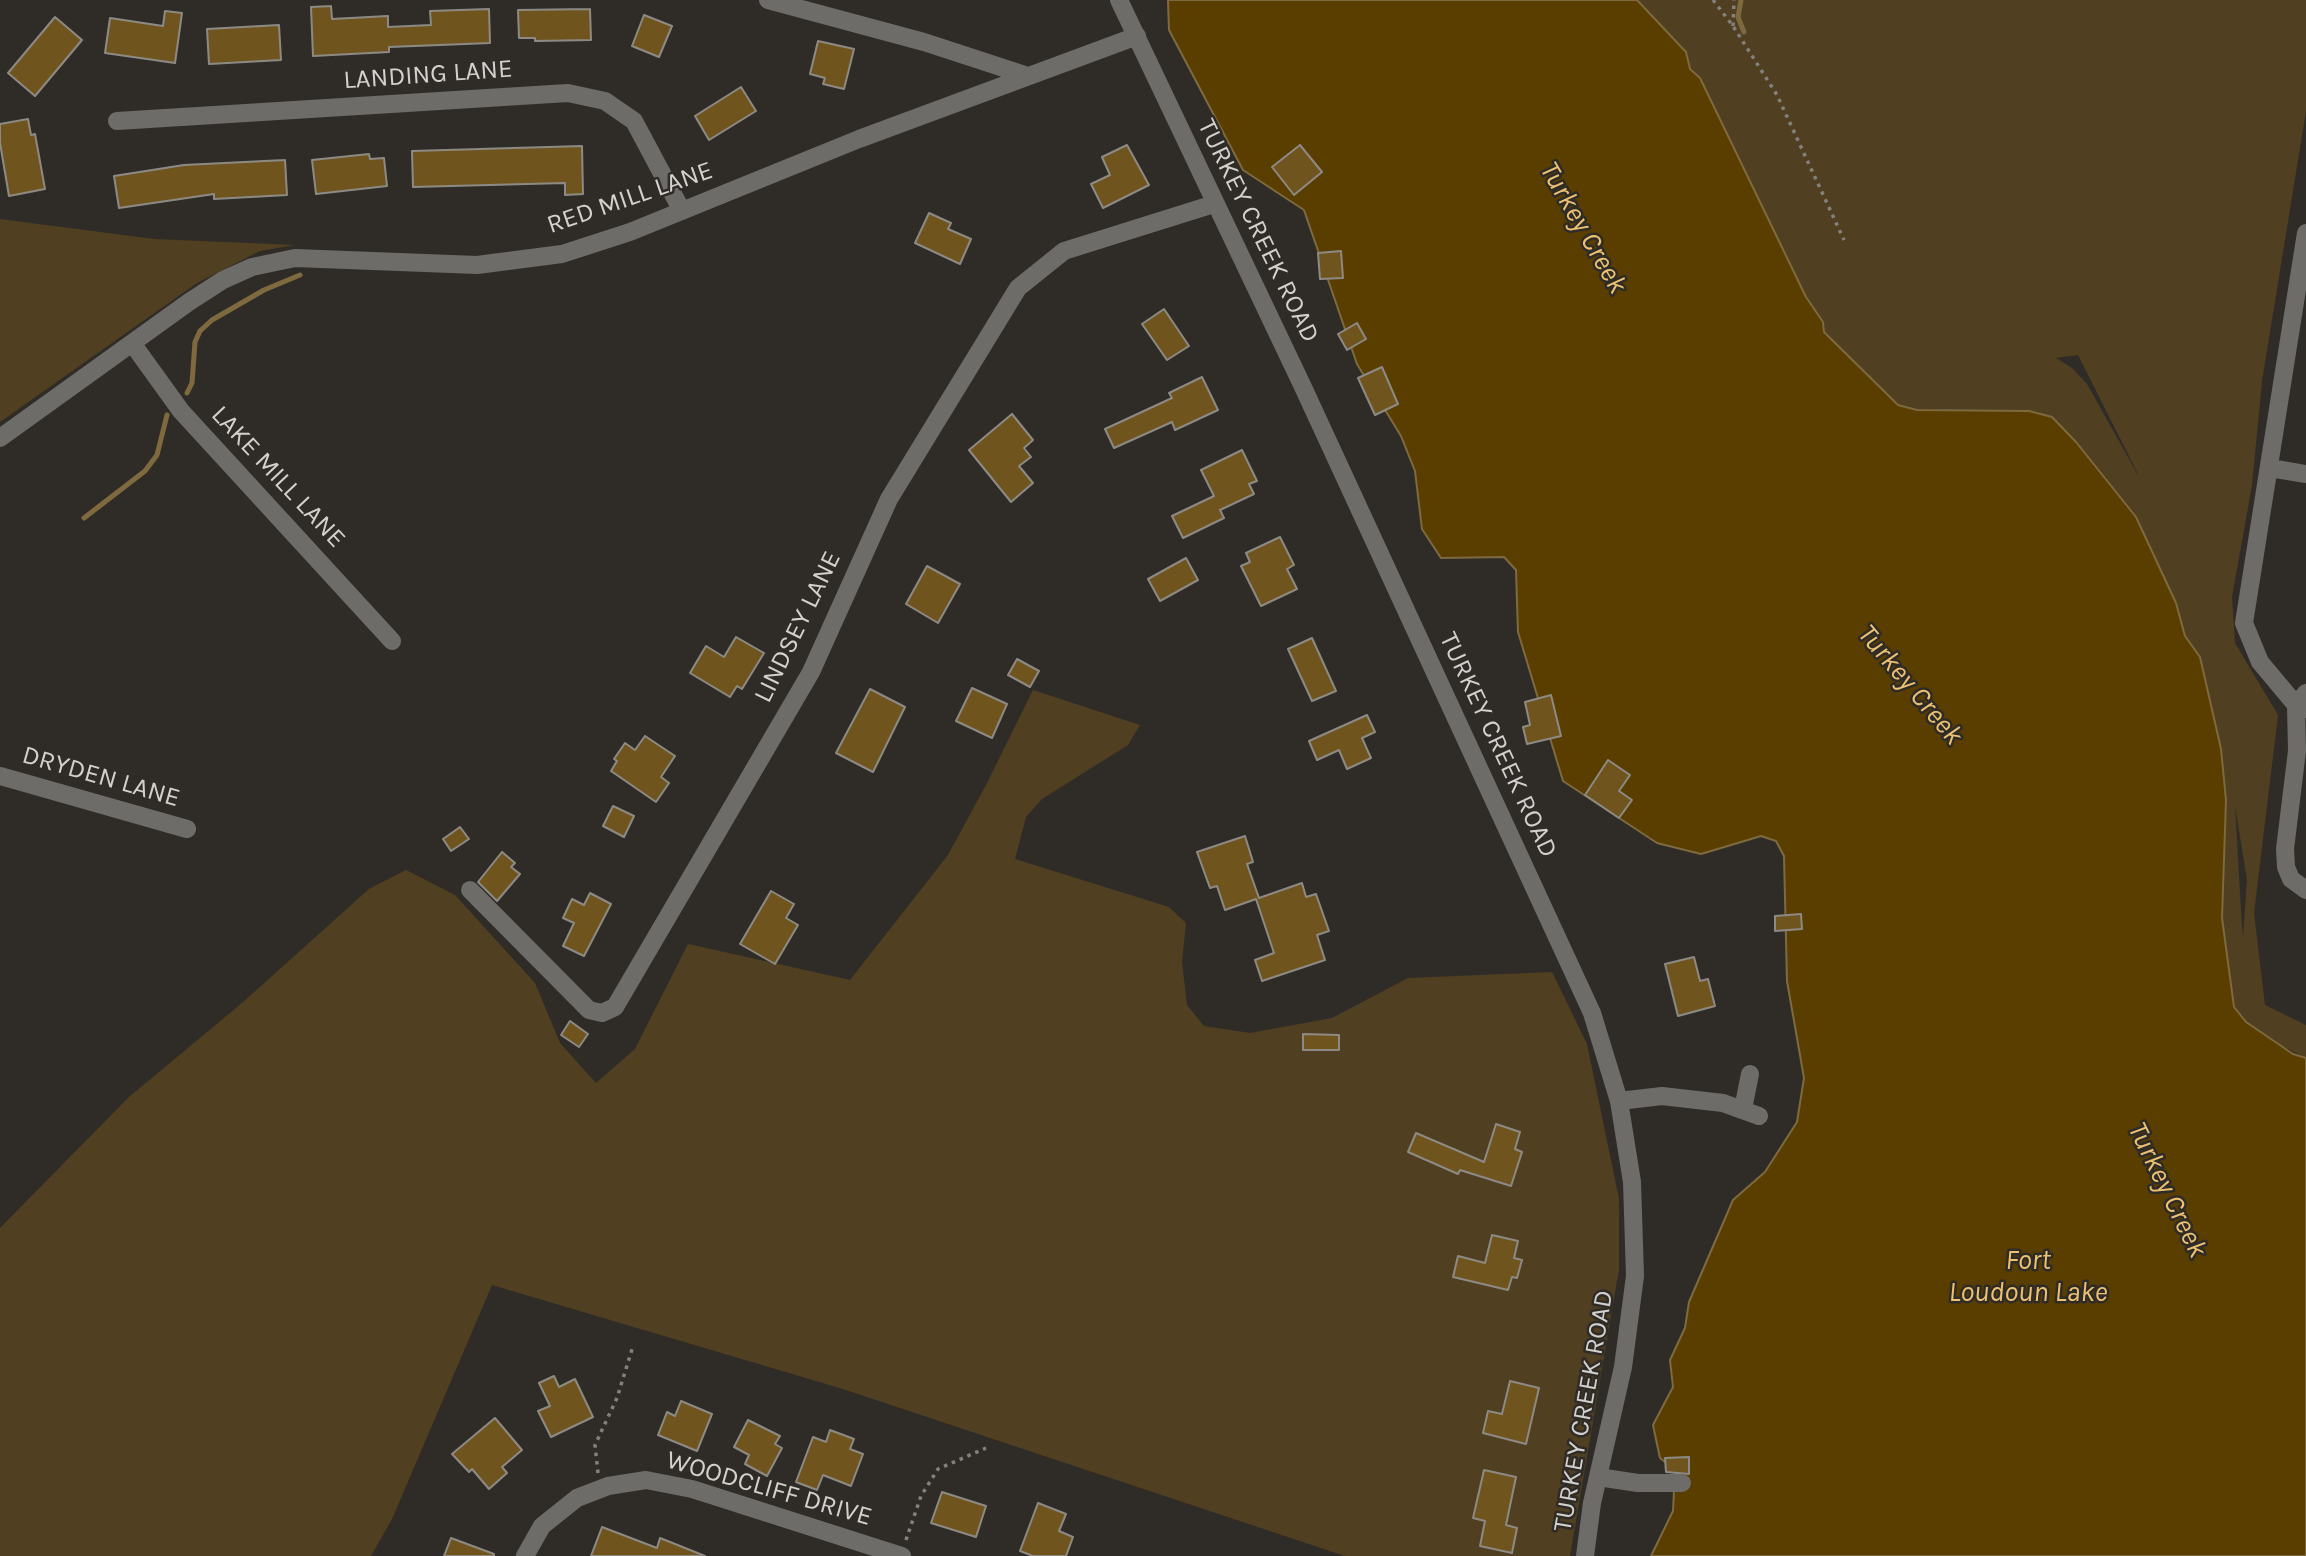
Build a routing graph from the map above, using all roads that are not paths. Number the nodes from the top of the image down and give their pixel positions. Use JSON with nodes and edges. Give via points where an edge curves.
{"nodes":[{"id":1,"x":768,"y":0,"type":"edge"},
{"id":2,"x":1119,"y":0,"type":"edge"},
{"id":3,"x":1136,"y":36,"type":"junction"},
{"id":4,"x":1025,"y":75,"type":"junction"},
{"id":5,"x":117,"y":121,"type":"dead end"},
{"id":6,"x":1214,"y":204,"type":"junction"},
{"id":7,"x":682,"y":211,"type":"junction"},
{"id":8,"x":2306,"y":233,"type":"edge"},
{"id":9,"x":132,"y":343,"type":"junction"},
{"id":10,"x":0,"y":438,"type":"edge"},
{"id":11,"x":2270,"y":468,"type":"junction"},
{"id":12,"x":2306,"y":474,"type":"edge"},
{"id":13,"x":393,"y":641,"type":"dead end"},
{"id":14,"x":2303,"y":702,"type":"edge"},
{"id":15,"x":0,"y":776,"type":"edge"},
{"id":16,"x":187,"y":829,"type":"dead end"},
{"id":17,"x":470,"y":890,"type":"dead end"},
{"id":18,"x":2306,"y":890,"type":"edge"},
{"id":19,"x":1750,"y":1074,"type":"dead end"},
{"id":20,"x":1619,"y":1101,"type":"junction"},
{"id":21,"x":1598,"y":1477,"type":"junction"},
{"id":22,"x":1682,"y":1483,"type":"dead end"},
{"id":23,"x":525,"y":1556,"type":"edge"},
{"id":24,"x":902,"y":1556,"type":"edge"},
{"id":25,"x":1585,"y":1556,"type":"edge"}],
"edges":[{"from":1,"to":4,"type":"street"},
{"from":2,"to":3,"type":"street","name":"TURKEY CREEK ROAD"},
{"from":3,"to":4,"type":"street","name":"RED MILL LANE"},
{"from":3,"to":6,"type":"street","name":"TURKEY CREEK ROAD"},
{"from":4,"to":7,"type":"street","name":"RED MILL LANE"},
{"from":5,"to":7,"type":"street","name":"LANDING LANE","via":[[568,93],[605,101],[634,121]]},
{"from":6,"to":17,"type":"street","name":"LINDSEY LANE","via":[[1064,251],[1018,288],[890,499],[811,671],[615,1007],[602,1013],[589,1010]]},
{"from":6,"to":20,"type":"street","name":"TURKEY CREEK ROAD","via":[[1592,1013]]},
{"from":7,"to":9,"type":"street","name":"RED MILL LANE","via":[[562,254],[477,265],[295,258],[252,267],[223,280]]},
{"from":8,"to":11,"type":"street"},
{"from":9,"to":10,"type":"street","name":"RED MILL LANE"},
{"from":9,"to":13,"type":"street","name":"LAKE MILL LANE","via":[[181,411]]},
{"from":11,"to":12,"type":"street"},
{"from":11,"to":14,"type":"street","via":[[2244,623],[2260,662]]},
{"from":14,"to":18,"type":"street","via":[[2286,866],[2291,879]]},
{"from":15,"to":16,"type":"street","name":"DRYDEN LANE"},
{"from":19,"to":20,"type":"street","via":[[1751,1112],[1723,1102],[1662,1096]]},
{"from":20,"to":21,"type":"street","name":"TURKEY CREEK ROAD","via":[[1632,1182],[1635,1276],[1623,1367]]},
{"from":21,"to":22,"type":"street"},
{"from":21,"to":25,"type":"street","name":"TURKEY CREEK ROAD"},
{"from":23,"to":24,"type":"street","name":"WOODCLIFF DRIVE","via":[[542,1526],[577,1498],[646,1480],[692,1489]]}]}
